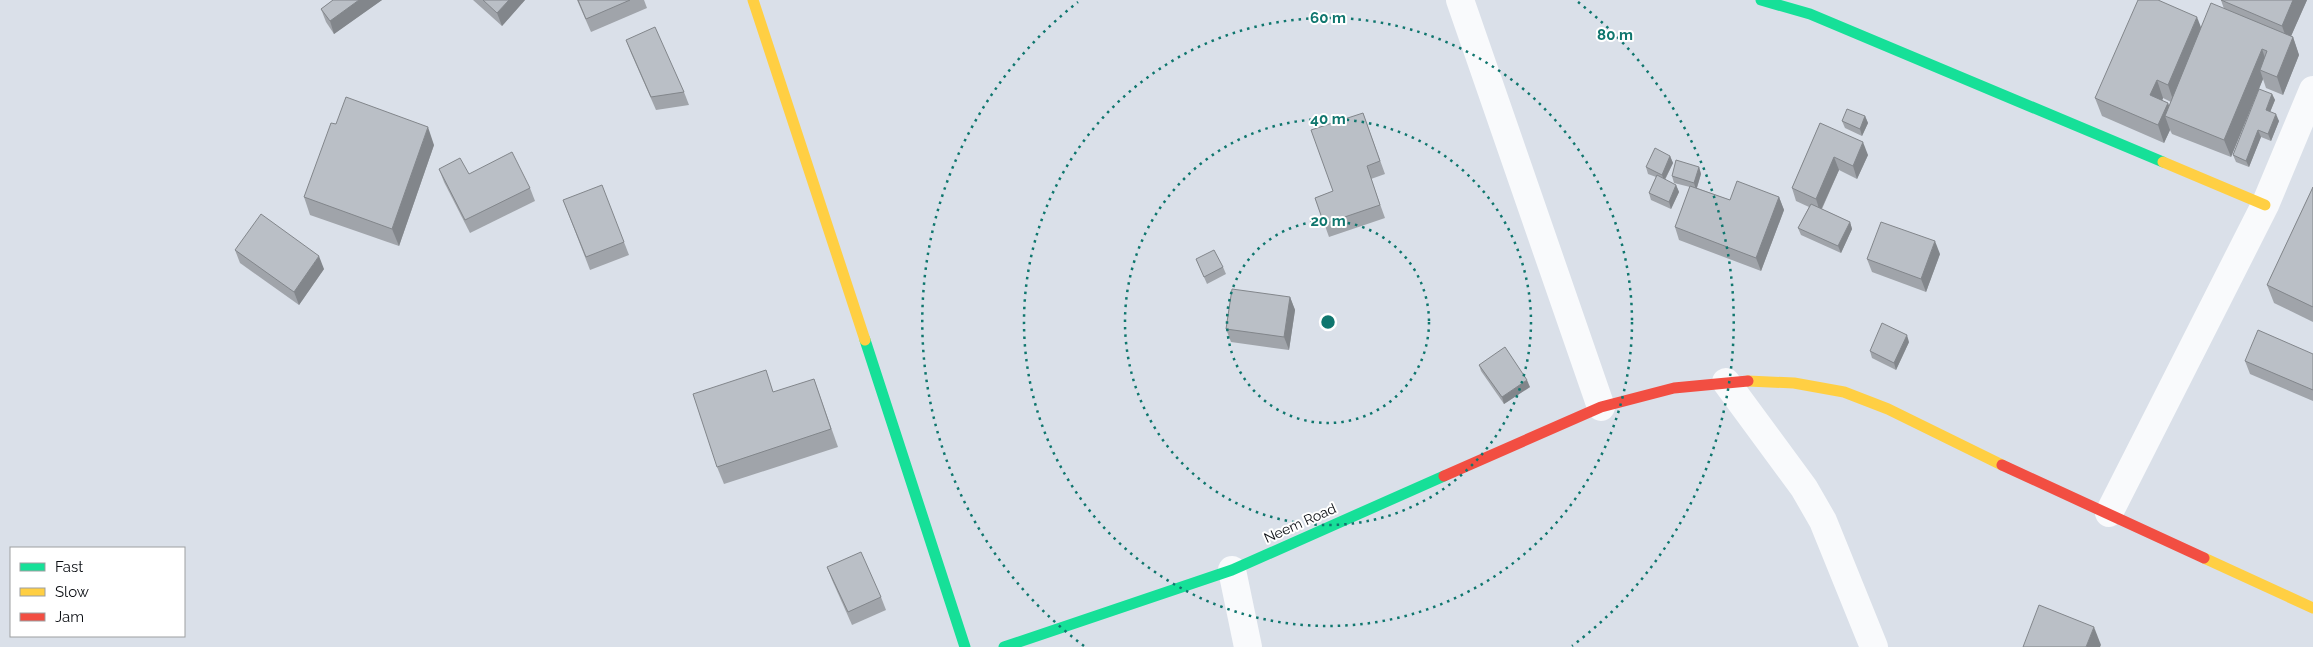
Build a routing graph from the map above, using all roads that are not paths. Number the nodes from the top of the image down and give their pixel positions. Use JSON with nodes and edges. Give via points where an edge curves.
{"nodes":[{"id":1,"x":753,"y":0,"type":"edge"},
{"id":2,"x":1460,"y":0,"type":"edge"},
{"id":3,"x":1761,"y":0,"type":"edge"},
{"id":4,"x":2313,"y":90,"type":"edge"},
{"id":5,"x":2265,"y":205,"type":"junction"},
{"id":6,"x":1726,"y":382,"type":"junction"},
{"id":7,"x":1600,"y":407,"type":"junction"},
{"id":8,"x":2109,"y":513,"type":"junction"},
{"id":9,"x":1232,"y":570,"type":"junction"},
{"id":10,"x":2313,"y":608,"type":"edge"},
{"id":11,"x":964,"y":647,"type":"edge"},
{"id":12,"x":1004,"y":647,"type":"edge"},
{"id":13,"x":1248,"y":647,"type":"edge"},
{"id":14,"x":1874,"y":647,"type":"edge"}],
"edges":[{"from":1,"to":11,"type":"street"},
{"from":2,"to":7,"type":"street"},
{"from":3,"to":5,"type":"street","via":[[1810,14]]},
{"from":4,"to":5,"type":"street"},
{"from":5,"to":8,"type":"street"},
{"from":6,"to":7,"type":"street","name":"Neem Road","via":[[1674,388]]},
{"from":6,"to":8,"type":"street","name":"Neem Road","via":[[1764,380],[1844,392],[1888,409]]},
{"from":6,"to":14,"type":"street","via":[[1809,496],[1823,521]]},
{"from":7,"to":9,"type":"street","name":"Neem Road"},
{"from":8,"to":10,"type":"street","name":"Neem Road"},
{"from":9,"to":12,"type":"street","name":"Neem Road"},
{"from":9,"to":13,"type":"street"}]}
